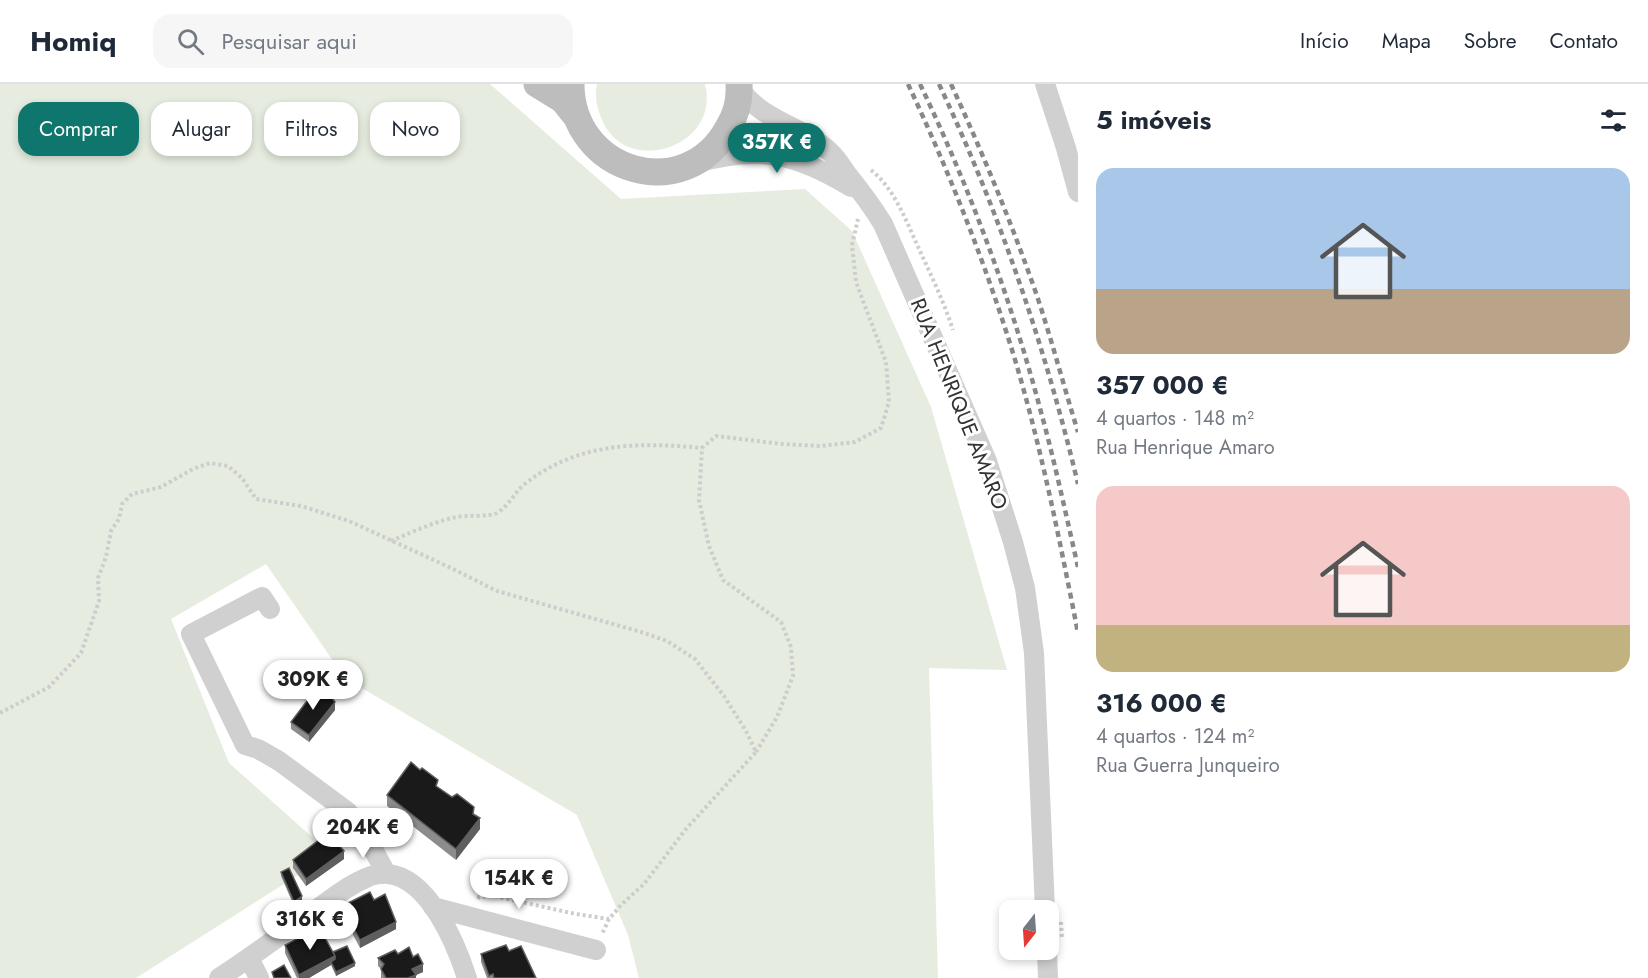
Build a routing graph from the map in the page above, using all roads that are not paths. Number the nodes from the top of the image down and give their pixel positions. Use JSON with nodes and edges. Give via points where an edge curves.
{"nodes":[{"id":1,"x":537,"y":84,"type":"edge"},
{"id":2,"x":571,"y":84,"type":"edge"},
{"id":3,"x":1045,"y":84,"type":"edge"},
{"id":4,"x":739,"y":86,"type":"edge"},
{"id":5,"x":575,"y":115,"type":"junction"},
{"id":6,"x":687,"y":166,"type":"junction"},
{"id":7,"x":1078,"y":192,"type":"edge"},
{"id":8,"x":864,"y":195,"type":"junction"},
{"id":9,"x":270,"y":609,"type":"dead end"},
{"id":10,"x":386,"y":873,"type":"junction"},
{"id":11,"x":1045,"y":900,"type":"edge"},
{"id":12,"x":433,"y":907,"type":"junction"},
{"id":13,"x":596,"y":950,"type":"road end"},
{"id":14,"x":249,"y":958,"type":"junction"},
{"id":15,"x":1047,"y":960,"type":"edge"},
{"id":16,"x":219,"y":978,"type":"edge"},
{"id":17,"x":259,"y":978,"type":"edge"},
{"id":18,"x":467,"y":978,"type":"edge"},
{"id":19,"x":1048,"y":978,"type":"edge"}],
"edges":[{"from":1,"to":5,"type":"main road","via":[[563,100]]},
{"from":2,"to":5,"type":"main road"},
{"from":3,"to":7,"type":"street"},
{"from":4,"to":6,"type":"main road","via":[[738,105],[725,135],[702,158]]},
{"from":4,"to":8,"type":"street","name":"RUA HENRIQUE AMARO","via":[[761,112],[830,152]]},
{"from":5,"to":6,"type":"main road","via":[[585,136],[620,165],[642,171]]},
{"from":6,"to":8,"type":"street","name":"RUA HENRIQUE AMARO","via":[[711,159],[767,153],[810,164]]},
{"from":8,"to":11,"type":"street","name":"RUA HENRIQUE AMARO","via":[[883,224],[966,411],[1014,542],[1034,653]]},
{"from":9,"to":10,"type":"street","via":[[262,597],[191,634],[244,745],[279,761],[348,812],[363,829]]},
{"from":10,"to":12,"type":"street","via":[[403,877]]},
{"from":10,"to":14,"type":"street","via":[[345,889]]},
{"from":12,"to":13,"type":"street"},
{"from":12,"to":18,"type":"street"},
{"from":14,"to":16,"type":"street"},
{"from":14,"to":17,"type":"street"},
{"from":15,"to":19,"type":"street"}]}
